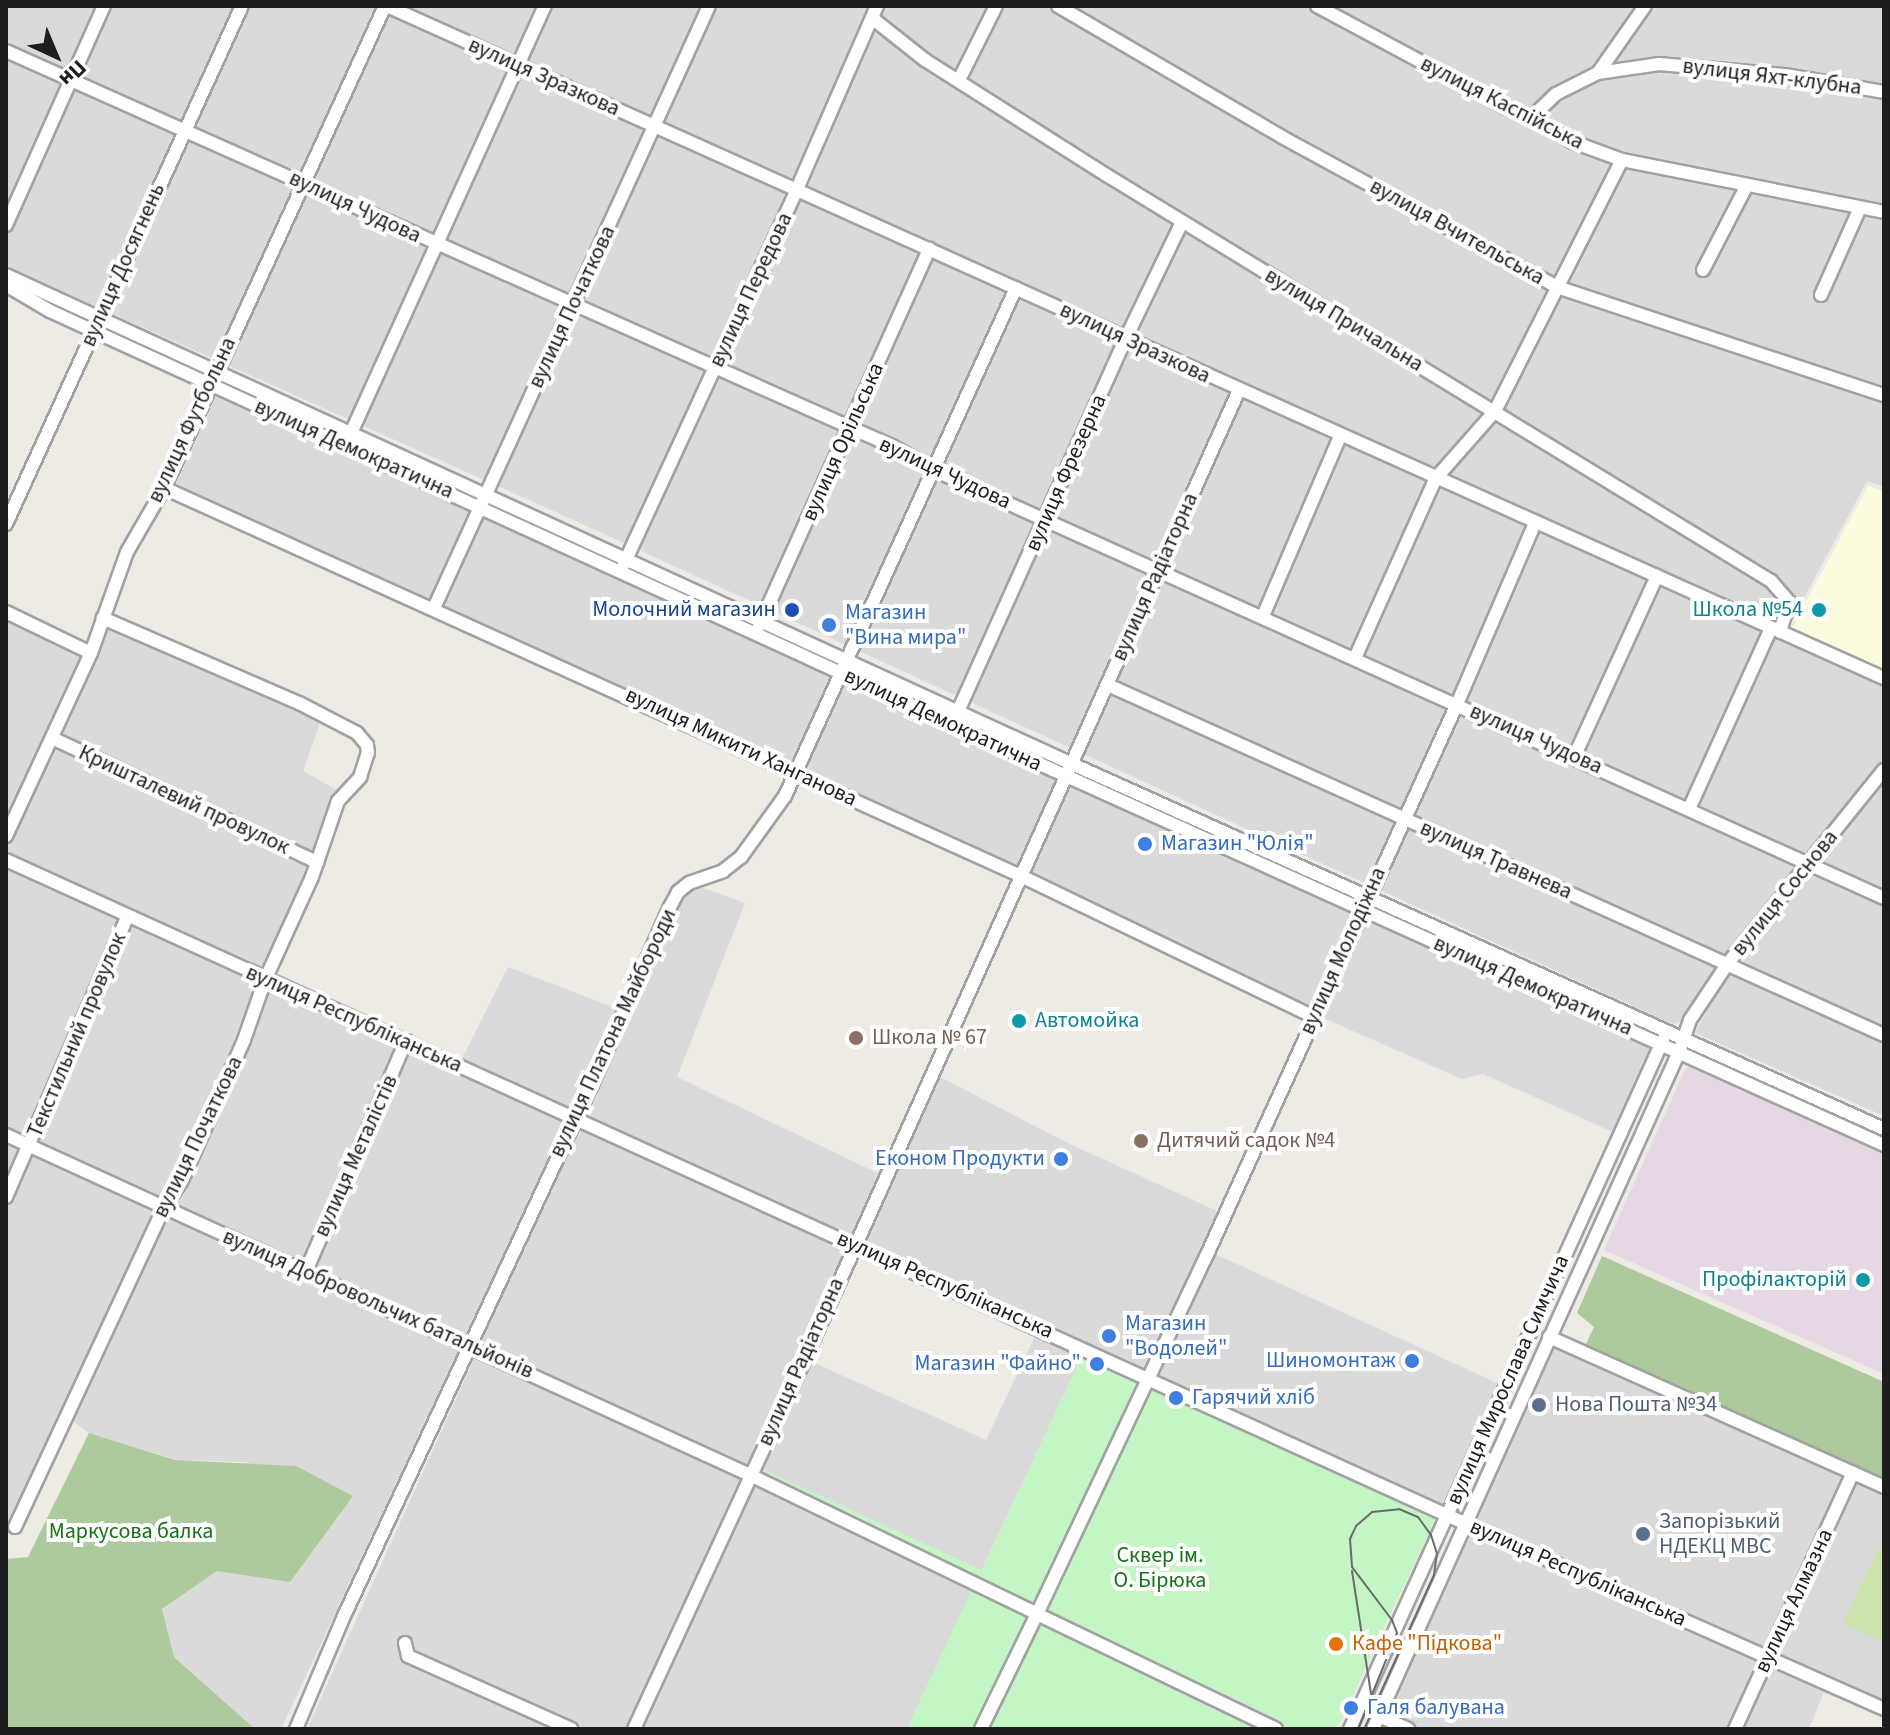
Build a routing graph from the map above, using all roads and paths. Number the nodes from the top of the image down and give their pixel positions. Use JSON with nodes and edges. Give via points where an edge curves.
{"nodes":[{"id":1,"x":104,"y":6,"type":"edge"},
{"id":2,"x":242,"y":6,"type":"edge"},
{"id":3,"x":386,"y":6,"type":"edge"},
{"id":4,"x":545,"y":6,"type":"edge"},
{"id":5,"x":709,"y":6,"type":"edge"},
{"id":6,"x":996,"y":6,"type":"edge"},
{"id":7,"x":1058,"y":6,"type":"edge"},
{"id":8,"x":1317,"y":6,"type":"edge"},
{"id":9,"x":1645,"y":6,"type":"edge"},
{"id":10,"x":873,"y":10,"type":"edge"},
{"id":11,"x":6,"y":51,"type":"edge"},
{"id":12,"x":519,"y":65,"type":"junction"},
{"id":13,"x":1598,"y":73,"type":"junction"},
{"id":14,"x":71,"y":80,"type":"junction"},
{"id":15,"x":959,"y":80,"type":"junction"},
{"id":16,"x":1884,"y":92,"type":"edge"},
{"id":17,"x":1532,"y":117,"type":"junction"},
{"id":18,"x":655,"y":127,"type":"junction"},
{"id":19,"x":184,"y":130,"type":"junction"},
{"id":20,"x":1622,"y":160,"type":"junction"},
{"id":21,"x":304,"y":184,"type":"junction"},
{"id":22,"x":1747,"y":185,"type":"junction"},
{"id":23,"x":797,"y":189,"type":"junction"},
{"id":24,"x":1860,"y":208,"type":"junction"},
{"id":25,"x":1883,"y":208,"type":"edge"},
{"id":26,"x":1182,"y":222,"type":"junction"},
{"id":27,"x":6,"y":225,"type":"edge"},
{"id":28,"x":437,"y":245,"type":"junction"},
{"id":29,"x":929,"y":249,"type":"junction"},
{"id":30,"x":1703,"y":270,"type":"dead end"},
{"id":31,"x":6,"y":275,"type":"edge"},
{"id":32,"x":6,"y":285,"type":"edge"},
{"id":33,"x":1557,"y":287,"type":"junction"},
{"id":34,"x":1016,"y":288,"type":"junction"},
{"id":35,"x":1821,"y":295,"type":"dead end"},
{"id":36,"x":574,"y":305,"type":"junction"},
{"id":37,"x":95,"y":325,"type":"junction"},
{"id":38,"x":1126,"y":338,"type":"junction"},
{"id":39,"x":715,"y":368,"type":"junction"},
{"id":40,"x":215,"y":371,"type":"junction"},
{"id":41,"x":209,"y":384,"type":"junction"},
{"id":42,"x":1239,"y":390,"type":"junction"},
{"id":43,"x":1884,"y":395,"type":"edge"},
{"id":44,"x":1495,"y":411,"type":"junction"},
{"id":45,"x":850,"y":430,"type":"junction"},
{"id":46,"x":351,"y":433,"type":"junction"},
{"id":47,"x":1340,"y":436,"type":"junction"},
{"id":48,"x":934,"y":470,"type":"junction"},
{"id":49,"x":1436,"y":478,"type":"junction"},
{"id":50,"x":164,"y":488,"type":"junction"},
{"id":51,"x":481,"y":500,"type":"junction"},
{"id":52,"x":1045,"y":519,"type":"junction"},
{"id":53,"x":1535,"y":523,"type":"junction"},
{"id":54,"x":6,"y":524,"type":"edge"},
{"id":55,"x":623,"y":565,"type":"junction"},
{"id":56,"x":1158,"y":569,"type":"junction"},
{"id":57,"x":1657,"y":576,"type":"junction"},
{"id":58,"x":434,"y":608,"type":"junction"},
{"id":59,"x":6,"y":612,"type":"edge"},
{"id":60,"x":1263,"y":616,"type":"junction"},
{"id":61,"x":103,"y":618,"type":"junction"},
{"id":62,"x":759,"y":628,"type":"junction"},
{"id":63,"x":1775,"y":630,"type":"junction"},
{"id":64,"x":91,"y":653,"type":"junction"},
{"id":65,"x":1355,"y":658,"type":"junction"},
{"id":66,"x":844,"y":667,"type":"junction"},
{"id":67,"x":1884,"y":678,"type":"edge"},
{"id":68,"x":1108,"y":685,"type":"junction"},
{"id":69,"x":1457,"y":704,"type":"junction"},
{"id":70,"x":955,"y":718,"type":"junction"},
{"id":71,"x":52,"y":738,"type":"junction"},
{"id":72,"x":1575,"y":755,"type":"junction"},
{"id":73,"x":1070,"y":771,"type":"junction"},
{"id":74,"x":1884,"y":771,"type":"edge"},
{"id":75,"x":796,"y":772,"type":"junction"},
{"id":76,"x":1689,"y":809,"type":"junction"},
{"id":77,"x":1402,"y":819,"type":"junction"},
{"id":78,"x":6,"y":836,"type":"edge"},
{"id":79,"x":6,"y":860,"type":"edge"},
{"id":80,"x":317,"y":862,"type":"junction"},
{"id":81,"x":1811,"y":863,"type":"junction"},
{"id":82,"x":1021,"y":876,"type":"junction"},
{"id":83,"x":1884,"y":898,"type":"edge"},
{"id":84,"x":1365,"y":904,"type":"junction"},
{"id":85,"x":127,"y":918,"type":"junction"},
{"id":86,"x":1728,"y":963,"type":"junction"},
{"id":87,"x":265,"y":980,"type":"junction"},
{"id":88,"x":1314,"y":1017,"type":"junction"},
{"id":89,"x":1690,"y":1020,"type":"junction"},
{"id":90,"x":1884,"y":1035,"type":"edge"},
{"id":91,"x":1664,"y":1038,"type":"junction"},
{"id":92,"x":406,"y":1041,"type":"junction"},
{"id":93,"x":1682,"y":1046,"type":"junction"},
{"id":94,"x":574,"y":1117,"type":"junction"},
{"id":95,"x":1884,"y":1129,"type":"edge"},
{"id":96,"x":6,"y":1135,"type":"edge"},
{"id":97,"x":1884,"y":1145,"type":"edge"},
{"id":98,"x":30,"y":1146,"type":"junction"},
{"id":99,"x":6,"y":1197,"type":"edge"},
{"id":100,"x":164,"y":1207,"type":"junction"},
{"id":101,"x":855,"y":1244,"type":"junction"},
{"id":102,"x":306,"y":1271,"type":"junction"},
{"id":103,"x":1549,"y":1337,"type":"junction"},
{"id":104,"x":470,"y":1346,"type":"junction"},
{"id":105,"x":1149,"y":1379,"type":"junction"},
{"id":106,"x":1853,"y":1473,"type":"junction"},
{"id":107,"x":750,"y":1475,"type":"junction"},
{"id":108,"x":1884,"y":1487,"type":"edge"},
{"id":109,"x":1448,"y":1515,"type":"junction"},
{"id":110,"x":1466,"y":1523,"type":"junction"},
{"id":111,"x":15,"y":1527,"type":"dead end"},
{"id":112,"x":1037,"y":1614,"type":"junction"},
{"id":113,"x":405,"y":1643,"type":"dead end"},
{"id":114,"x":1768,"y":1657,"type":"junction"},
{"id":115,"x":1884,"y":1709,"type":"edge"},
{"id":116,"x":1379,"y":1716,"type":"junction"},
{"id":117,"x":296,"y":1729,"type":"edge"},
{"id":118,"x":571,"y":1729,"type":"edge"},
{"id":119,"x":634,"y":1729,"type":"edge"},
{"id":120,"x":981,"y":1729,"type":"edge"},
{"id":121,"x":1276,"y":1729,"type":"edge"},
{"id":122,"x":1350,"y":1729,"type":"edge"},
{"id":123,"x":1373,"y":1729,"type":"edge"},
{"id":124,"x":1408,"y":1729,"type":"edge"},
{"id":125,"x":1735,"y":1729,"type":"edge"}],
"edges":[{"from":1,"to":14,"type":"street"},
{"from":2,"to":19,"type":"street","name":"вулиця Досягнень"},
{"from":3,"to":12,"type":"street","name":"вулиця Зразкова"},
{"from":3,"to":21,"type":"street","name":"вулиця Футбольна"},
{"from":4,"to":12,"type":"street"},
{"from":5,"to":18,"type":"street","name":"вулиця Початкова"},
{"from":6,"to":15,"type":"street"},
{"from":7,"to":33,"type":"street","name":"вулиця Вчительська","via":[[1282,137]]},
{"from":8,"to":17,"type":"street","name":"вулиця Каспійська"},
{"from":9,"to":13,"type":"street"},
{"from":10,"to":15,"type":"street","name":"вулиця Причальна","via":[[925,60]]},
{"from":10,"to":23,"type":"street","name":"вулиця Передова"},
{"from":11,"to":14,"type":"street","name":"вулиця Чудова"},
{"from":12,"to":18,"type":"street","name":"вулиця Зразкова"},
{"from":12,"to":28,"type":"street"},
{"from":13,"to":16,"type":"street","name":"вулиця Яхт-клубна","via":[[1680,64]]},
{"from":13,"to":17,"type":"street","name":"вулиця Яхт-клубна","via":[[1556,94]]},
{"from":14,"to":19,"type":"street","name":"вулиця Чудова"},
{"from":14,"to":27,"type":"street"},
{"from":15,"to":26,"type":"street","name":"вулиця Причальна"},
{"from":17,"to":20,"type":"street","name":"вулиця Каспійська","via":[[1573,142]]},
{"from":18,"to":23,"type":"street","name":"вулиця Зразкова"},
{"from":18,"to":36,"type":"street","name":"вулиця Початкова"},
{"from":19,"to":21,"type":"street","name":"вулиця Чудова"},
{"from":19,"to":37,"type":"street","name":"вулиця Досягнень"},
{"from":20,"to":22,"type":"street","name":"вулиця Каспійська"},
{"from":20,"to":33,"type":"street"},
{"from":21,"to":28,"type":"street","name":"вулиця Чудова"},
{"from":21,"to":40,"type":"street","name":"вулиця Футбольна"},
{"from":22,"to":24,"type":"street","name":"вулиця Каспійська"},
{"from":22,"to":30,"type":"street"},
{"from":23,"to":29,"type":"street","name":"вулиця Зразкова"},
{"from":23,"to":39,"type":"street","name":"вулиця Передова"},
{"from":24,"to":25,"type":"street","name":"вулиця Каспійська"},
{"from":24,"to":35,"type":"street"},
{"from":26,"to":38,"type":"street","name":"вулиця Фрезерна"},
{"from":26,"to":44,"type":"street","name":"вулиця Причальна"},
{"from":28,"to":36,"type":"street","name":"вулиця Чудова"},
{"from":28,"to":46,"type":"street"},
{"from":29,"to":34,"type":"street","name":"вулиця Зразкова"},
{"from":29,"to":45,"type":"street","name":"вулиця Орільська"},
{"from":31,"to":37,"type":"street","name":"вулиця Демократична"},
{"from":32,"to":37,"type":"street","name":"вулиця Демократична","via":[[50,311]]},
{"from":33,"to":43,"type":"street","name":"вулиця Вчительська"},
{"from":33,"to":44,"type":"street"},
{"from":34,"to":38,"type":"street","name":"вулиця Зразкова"},
{"from":34,"to":48,"type":"street","name":"вулиця Платона Майбороди"},
{"from":36,"to":39,"type":"street","name":"вулиця Чудова"},
{"from":36,"to":51,"type":"street","name":"вулиця Початкова"},
{"from":37,"to":40,"type":"street","name":"вулиця Демократична"},
{"from":37,"to":41,"type":"street","name":"вулиця Демократична"},
{"from":37,"to":54,"type":"street","name":"вулиця Досягнень"},
{"from":38,"to":42,"type":"street","name":"вулиця Зразкова"},
{"from":38,"to":52,"type":"street","name":"вулиця Фрезерна"},
{"from":39,"to":45,"type":"street","name":"вулиця Чудова"},
{"from":39,"to":55,"type":"street","name":"вулиця Передова"},
{"from":40,"to":41,"type":"street","name":"вулиця Футбольна"},
{"from":40,"to":46,"type":"street","name":"вулиця Демократична"},
{"from":41,"to":50,"type":"street","name":"вулиця Футбольна"},
{"from":41,"to":51,"type":"street","name":"вулиця Демократична"},
{"from":42,"to":47,"type":"street","name":"вулиця Зразкова"},
{"from":42,"to":56,"type":"street","name":"вулиця Радіаторна"},
{"from":44,"to":49,"type":"street"},
{"from":44,"to":63,"type":"street","name":"вулиця Причальна","via":[[1780,587],[1789,602]]},
{"from":45,"to":48,"type":"street","name":"вулиця Чудова"},
{"from":45,"to":62,"type":"street","name":"вулиця Орільська"},
{"from":46,"to":51,"type":"street","name":"вулиця Демократична"},
{"from":47,"to":49,"type":"street","name":"вулиця Зразкова"},
{"from":47,"to":60,"type":"street"},
{"from":48,"to":52,"type":"street","name":"вулиця Чудова"},
{"from":48,"to":66,"type":"street","name":"вулиця Платона Майбороди"},
{"from":49,"to":53,"type":"street","name":"вулиця Зразкова"},
{"from":49,"to":65,"type":"street"},
{"from":50,"to":58,"type":"street","name":"вулиця Микити Ханганова"},
{"from":50,"to":61,"type":"street","name":"вулиця Футбольна","via":[[127,552]]},
{"from":51,"to":55,"type":"street","name":"вулиця Демократична"},
{"from":51,"to":58,"type":"street","name":"вулиця Початкова"},
{"from":52,"to":56,"type":"street","name":"вулиця Чудова"},
{"from":52,"to":70,"type":"street","name":"вулиця Фрезерна"},
{"from":53,"to":57,"type":"street","name":"вулиця Зразкова"},
{"from":53,"to":69,"type":"street","name":"вулиця Молодіжна"},
{"from":55,"to":62,"type":"street","name":"вулиця Демократична"},
{"from":56,"to":60,"type":"street","name":"вулиця Чудова"},
{"from":56,"to":68,"type":"street","name":"вулиця Радіаторна"},
{"from":57,"to":63,"type":"street","name":"вулиця Зразкова"},
{"from":57,"to":72,"type":"street"},
{"from":58,"to":75,"type":"street","name":"вулиця Микити Ханганова"},
{"from":59,"to":64,"type":"street"},
{"from":60,"to":65,"type":"street","name":"вулиця Чудова"},
{"from":61,"to":64,"type":"street","name":"вулиця Футбольна"},
{"from":61,"to":80,"type":"street","name":"вулиця Початкова","via":[[357,733],[367,745],[360,777],[338,801]]},
{"from":62,"to":66,"type":"street","name":"вулиця Демократична"},
{"from":63,"to":67,"type":"street","name":"вулиця Зразкова"},
{"from":63,"to":76,"type":"street","name":"вулиця Причальна"},
{"from":64,"to":71,"type":"street","name":"вулиця Футбольна"},
{"from":65,"to":69,"type":"street","name":"вулиця Чудова"},
{"from":66,"to":70,"type":"street","name":"вулиця Демократична"},
{"from":66,"to":75,"type":"street","name":"вулиця Платона Майбороди"},
{"from":68,"to":73,"type":"street","name":"вулиця Радіаторна"},
{"from":68,"to":77,"type":"street","name":"вулиця Травнева"},
{"from":69,"to":72,"type":"street","name":"вулиця Чудова"},
{"from":69,"to":77,"type":"street","name":"вулиця Молодіжна"},
{"from":70,"to":73,"type":"street","name":"вулиця Демократична"},
{"from":71,"to":78,"type":"street","name":"вулиця Футбольна"},
{"from":71,"to":80,"type":"street","name":"Кришталевий провулок"},
{"from":72,"to":76,"type":"street","name":"вулиця Чудова"},
{"from":73,"to":82,"type":"street","name":"вулиця Радіаторна"},
{"from":73,"to":84,"type":"street","name":"вулиця Демократична"},
{"from":74,"to":81,"type":"street","name":"вулиця Соснова"},
{"from":75,"to":82,"type":"street","name":"вулиця Микити Ханганова"},
{"from":75,"to":94,"type":"street","name":"вулиця Платона Майбороди","via":[[741,857],[678,892]]},
{"from":76,"to":81,"type":"street","name":"вулиця Чудова"},
{"from":77,"to":84,"type":"street","name":"вулиця Молодіжна"},
{"from":77,"to":86,"type":"street","name":"вулиця Травнева"},
{"from":79,"to":85,"type":"street","name":"вулиця Республіканська"},
{"from":80,"to":87,"type":"street","name":"вулиця Початкова"},
{"from":81,"to":83,"type":"street","name":"вулиця Чудова"},
{"from":81,"to":86,"type":"street","name":"вулиця Соснова"},
{"from":82,"to":88,"type":"street","name":"вулиця Микити Ханганова"},
{"from":82,"to":101,"type":"street","name":"вулиця Радіаторна"},
{"from":84,"to":88,"type":"street","name":"вулиця Молодіжна"},
{"from":84,"to":91,"type":"street","name":"вулиця Демократична"},
{"from":85,"to":87,"type":"street","name":"вулиця Республіканська"},
{"from":85,"to":98,"type":"street","name":"Текстильний провулок"},
{"from":86,"to":89,"type":"street","name":"вулиця Соснова"},
{"from":86,"to":90,"type":"street","name":"вулиця Травнева"},
{"from":87,"to":92,"type":"street","name":"вулиця Республіканська"},
{"from":87,"to":100,"type":"street","name":"вулиця Початкова","via":[[182,1180]]},
{"from":88,"to":105,"type":"street","name":"вулиця Молодіжна"},
{"from":89,"to":91,"type":"street"},
{"from":89,"to":93,"type":"street","name":"вулиця Мирослава Симчича"},
{"from":91,"to":93,"type":"street","name":"вулиця Демократична"},
{"from":91,"to":109,"type":"street","name":"вулиця Мирослава Симчича"},
{"from":92,"to":94,"type":"street","name":"вулиця Республіканська"},
{"from":92,"to":102,"type":"street","name":"вулиця Металістів"},
{"from":93,"to":95,"type":"street","name":"вулиця Демократична"},
{"from":93,"to":97,"type":"street","name":"вулиця Демократична"},
{"from":93,"to":103,"type":"street","name":"вулиця Мирослава Симчича"},
{"from":94,"to":101,"type":"street","name":"вулиця Республіканська"},
{"from":94,"to":104,"type":"street","name":"вулиця Платона Майбороди"},
{"from":96,"to":98,"type":"street","name":"вулиця Добровольчих батальйонів"},
{"from":98,"to":99,"type":"street","name":"Текстильний провулок"},
{"from":98,"to":100,"type":"street","name":"вулиця Добровольчих батальйонів"},
{"from":100,"to":102,"type":"street","name":"вулиця Добровольчих батальйонів"},
{"from":100,"to":111,"type":"street","name":"вулиця Початкова"},
{"from":101,"to":105,"type":"street","name":"вулиця Республіканська"},
{"from":101,"to":107,"type":"street","name":"вулиця Радіаторна"},
{"from":102,"to":104,"type":"street","name":"вулиця Добровольчих батальйонів"},
{"from":103,"to":106,"type":"street"},
{"from":103,"to":110,"type":"street","name":"вулиця Мирослава Симчича"},
{"from":104,"to":107,"type":"street","name":"вулиця Добровольчих батальйонів"},
{"from":104,"to":117,"type":"street","name":"вулиця Платона Майбороди"},
{"from":105,"to":109,"type":"street","name":"вулиця Республіканська"},
{"from":105,"to":112,"type":"street","name":"вулиця Молодіжна"},
{"from":106,"to":108,"type":"street"},
{"from":106,"to":114,"type":"street","name":"вулиця Алмазна"},
{"from":107,"to":112,"type":"street","name":"вулиця Добровольчих батальйонів"},
{"from":107,"to":119,"type":"street","name":"вулиця Радіаторна"},
{"from":109,"to":110,"type":"street","name":"вулиця Республіканська"},
{"from":109,"to":122,"type":"street","name":"вулиця Мирослава Симчича"},
{"from":110,"to":114,"type":"street","name":"вулиця Республіканська"},
{"from":110,"to":116,"type":"street","name":"вулиця Мирослава Симчича"},
{"from":112,"to":120,"type":"street","name":"вулиця Молодіжна"},
{"from":112,"to":121,"type":"street","name":"вулиця Добровольчих батальйонів"},
{"from":113,"to":118,"type":"street","via":[[408,1656]]},
{"from":114,"to":115,"type":"street","name":"вулиця Республіканська"},
{"from":114,"to":125,"type":"street","name":"вулиця Алмазна"},
{"from":116,"to":123,"type":"street","name":"вулиця Мирослава Симчича"},
{"from":116,"to":124,"type":"street"}]}
